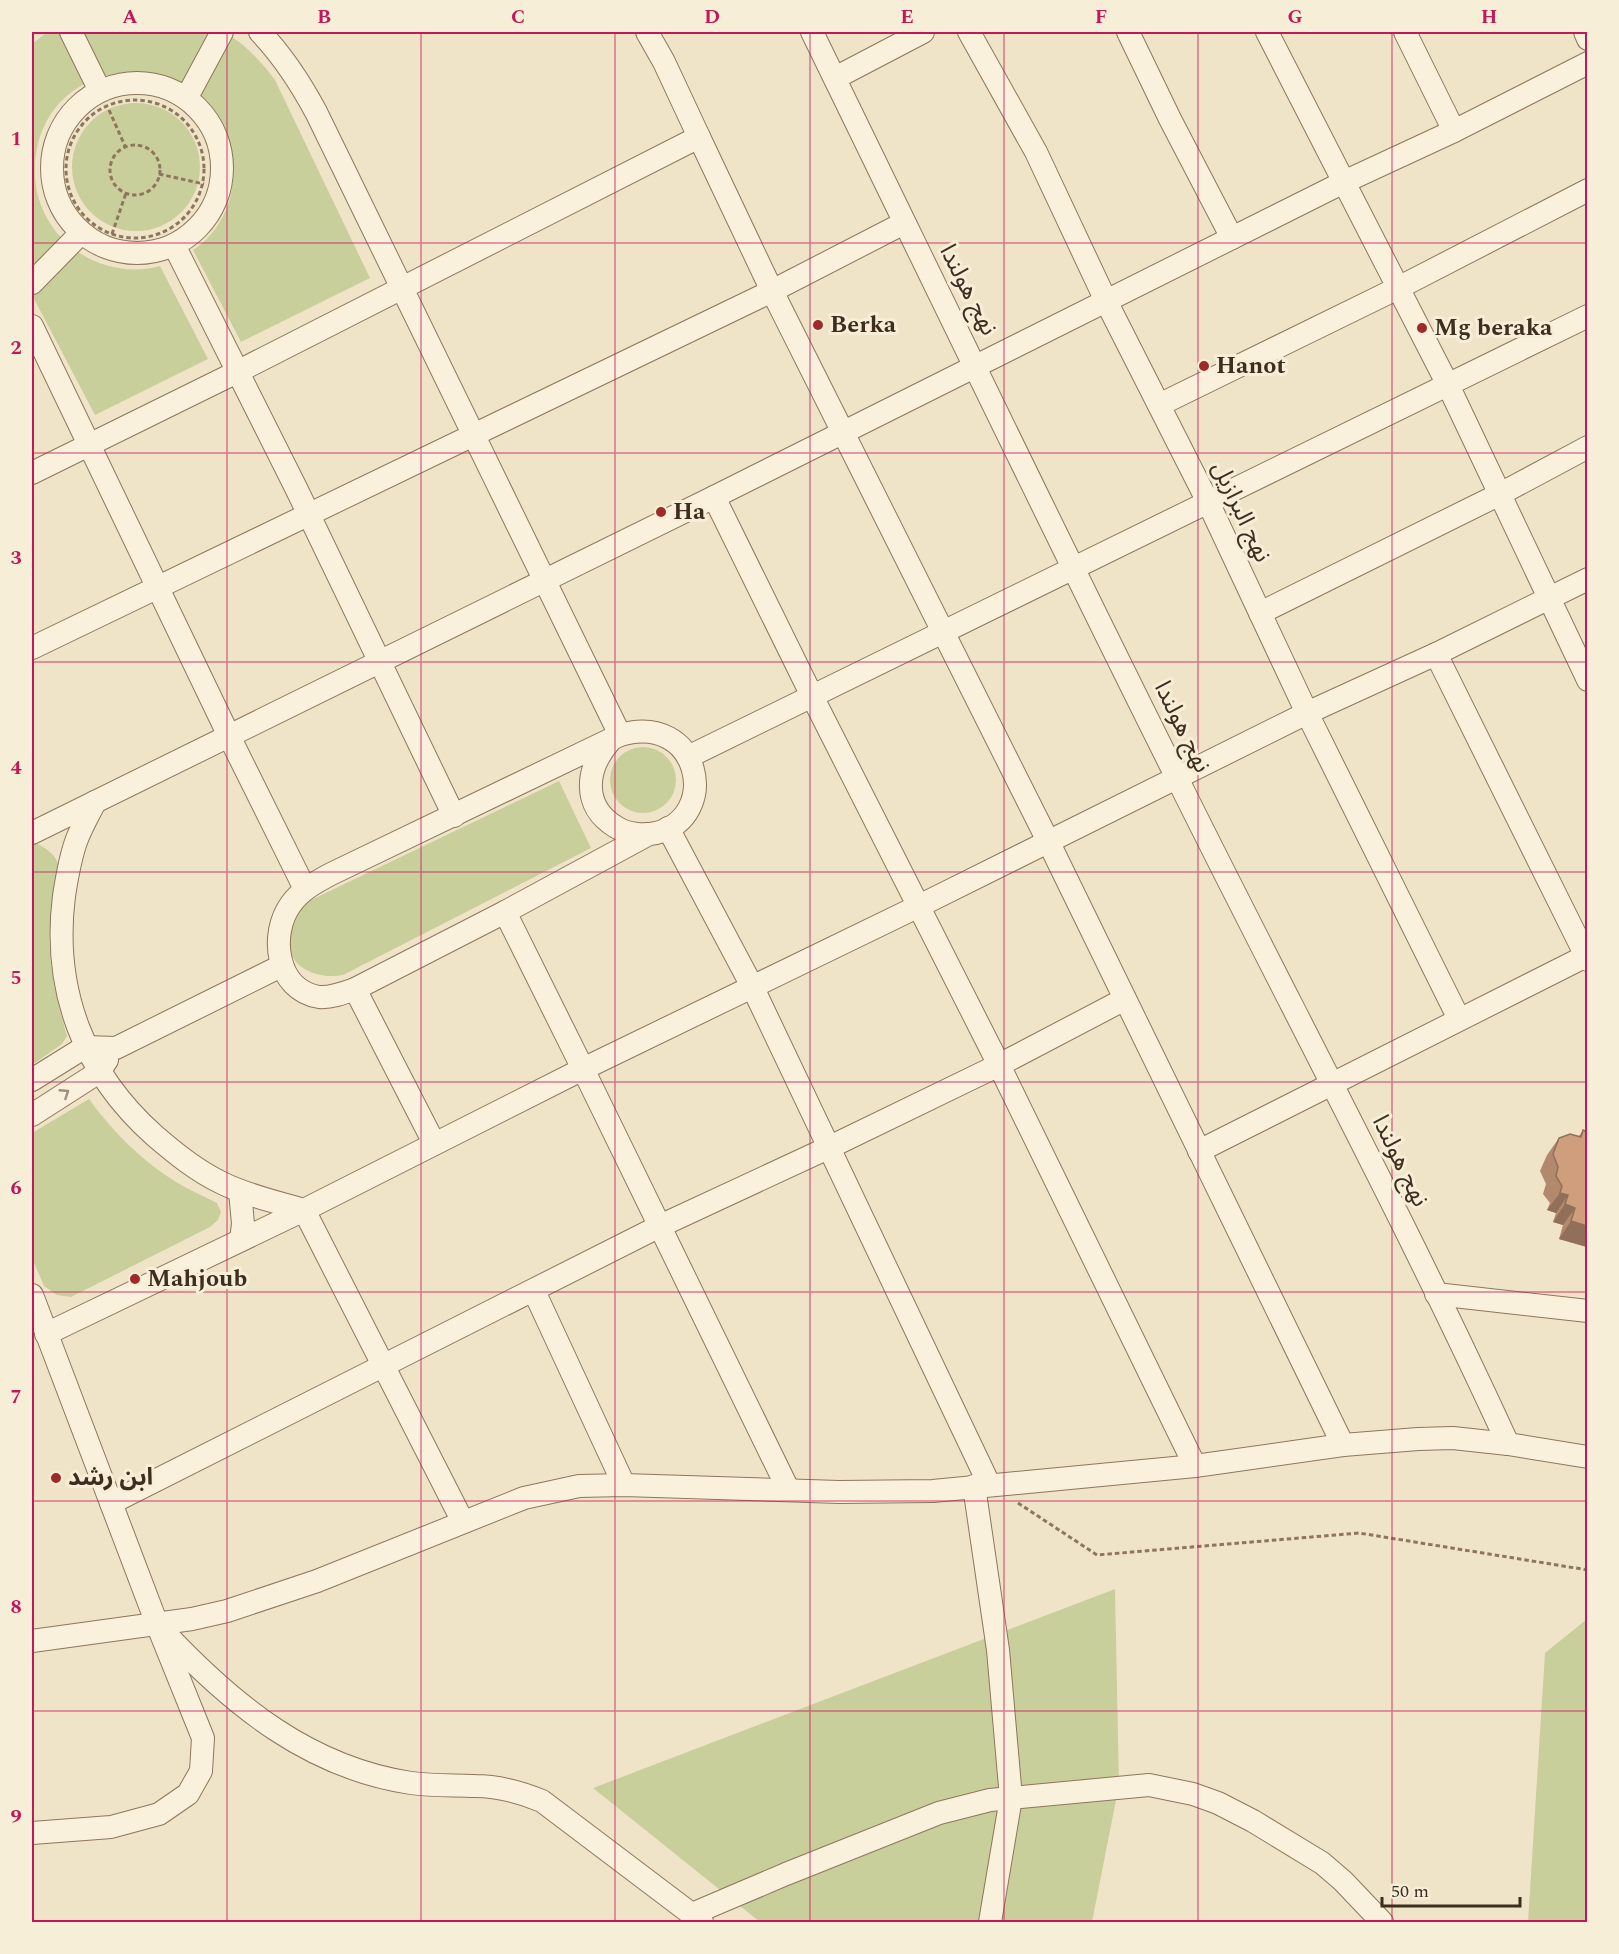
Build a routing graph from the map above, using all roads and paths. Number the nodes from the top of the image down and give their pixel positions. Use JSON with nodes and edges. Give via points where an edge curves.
{"nodes":[{"id":1,"x":71,"y":32,"type":"edge"},
{"id":2,"x":222,"y":32,"type":"edge"},
{"id":3,"x":260,"y":32,"type":"edge"},
{"id":4,"x":647,"y":32,"type":"edge"},
{"id":5,"x":812,"y":32,"type":"edge"},
{"id":6,"x":923,"y":32,"type":"edge"},
{"id":7,"x":969,"y":32,"type":"edge"},
{"id":8,"x":1128,"y":32,"type":"edge"},
{"id":9,"x":1267,"y":32,"type":"edge"},
{"id":10,"x":1406,"y":32,"type":"edge"},
{"id":11,"x":1585,"y":32,"type":"edge"},
{"id":12,"x":1587,"y":39,"type":"edge"},
{"id":13,"x":1587,"y":63,"type":"edge"},
{"id":14,"x":835,"y":78,"type":"junction"},
{"id":15,"x":187,"y":97,"type":"junction"},
{"id":16,"x":103,"y":99,"type":"junction"},
{"id":17,"x":1454,"y":131,"type":"junction"},
{"id":18,"x":699,"y":138,"type":"junction"},
{"id":19,"x":125,"y":146,"type":"junction"},
{"id":20,"x":159,"y":174,"type":"junction"},
{"id":21,"x":1344,"y":182,"type":"junction"},
{"id":22,"x":204,"y":184,"type":"junction"},
{"id":23,"x":1587,"y":190,"type":"edge"},
{"id":24,"x":126,"y":194,"type":"junction"},
{"id":25,"x":904,"y":223,"type":"junction"},
{"id":26,"x":80,"y":234,"type":"junction"},
{"id":27,"x":112,"y":234,"type":"junction"},
{"id":28,"x":1232,"y":238,"type":"junction"},
{"id":29,"x":175,"y":247,"type":"junction"},
{"id":30,"x":32,"y":283,"type":"edge"},
{"id":31,"x":402,"y":288,"type":"junction"},
{"id":32,"x":1398,"y":288,"type":"junction"},
{"id":33,"x":772,"y":291,"type":"junction"},
{"id":34,"x":1106,"y":301,"type":"junction"},
{"id":35,"x":1587,"y":316,"type":"edge"},
{"id":36,"x":32,"y":326,"type":"edge"},
{"id":37,"x":976,"y":366,"type":"junction"},
{"id":38,"x":237,"y":372,"type":"junction"},
{"id":39,"x":1448,"y":385,"type":"junction"},
{"id":40,"x":1159,"y":405,"type":"junction"},
{"id":41,"x":843,"y":433,"type":"junction"},
{"id":42,"x":473,"y":434,"type":"junction"},
{"id":43,"x":89,"y":444,"type":"junction"},
{"id":44,"x":1587,"y":447,"type":"edge"},
{"id":45,"x":32,"y":473,"type":"edge"},
{"id":46,"x":1500,"y":494,"type":"junction"},
{"id":47,"x":714,"y":497,"type":"junction"},
{"id":48,"x":1208,"y":502,"type":"junction"},
{"id":49,"x":308,"y":514,"type":"junction"},
{"id":50,"x":1074,"y":568,"type":"junction"},
{"id":51,"x":1587,"y":579,"type":"edge"},
{"id":52,"x":544,"y":580,"type":"junction"},
{"id":53,"x":157,"y":586,"type":"junction"},
{"id":54,"x":1548,"y":598,"type":"junction"},
{"id":55,"x":1260,"y":613,"type":"junction"},
{"id":56,"x":942,"y":632,"type":"junction"},
{"id":57,"x":32,"y":648,"type":"edge"},
{"id":58,"x":1436,"y":654,"type":"junction"},
{"id":59,"x":379,"y":661,"type":"junction"},
{"id":60,"x":1587,"y":680,"type":"edge"},
{"id":61,"x":812,"y":696,"type":"junction"},
{"id":62,"x":1307,"y":713,"type":"junction"},
{"id":63,"x":228,"y":736,"type":"junction"},
{"id":64,"x":615,"y":738,"type":"junction"},
{"id":65,"x":688,"y":757,"type":"junction"},
{"id":66,"x":1176,"y":777,"type":"junction"},
{"id":67,"x":95,"y":802,"type":"junction"},
{"id":68,"x":454,"y":816,"type":"junction"},
{"id":69,"x":659,"y":831,"type":"junction"},
{"id":70,"x":32,"y":833,"type":"edge"},
{"id":71,"x":1048,"y":841,"type":"junction"},
{"id":72,"x":305,"y":889,"type":"junction"},
{"id":73,"x":919,"y":906,"type":"junction"},
{"id":74,"x":505,"y":912,"type":"junction"},
{"id":75,"x":1587,"y":957,"type":"edge"},
{"id":76,"x":281,"y":966,"type":"junction"},
{"id":77,"x":753,"y":988,"type":"junction"},
{"id":78,"x":355,"y":989,"type":"junction"},
{"id":79,"x":1125,"y":999,"type":"junction"},
{"id":80,"x":1459,"y":1019,"type":"junction"},
{"id":81,"x":85,"y":1047,"type":"junction"},
{"id":82,"x":116,"y":1048,"type":"junction"},
{"id":83,"x":999,"y":1065,"type":"junction"},
{"id":84,"x":583,"y":1069,"type":"junction"},
{"id":85,"x":99,"y":1071,"type":"junction"},
{"id":86,"x":32,"y":1080,"type":"edge"},
{"id":87,"x":1332,"y":1083,"type":"junction"},
{"id":88,"x":32,"y":1115,"type":"edge"},
{"id":89,"x":434,"y":1143,"type":"junction"},
{"id":90,"x":830,"y":1147,"type":"junction"},
{"id":91,"x":1199,"y":1151,"type":"junction"},
{"id":92,"x":240,"y":1191,"type":"junction"},
{"id":93,"x":304,"y":1210,"type":"junction"},
{"id":94,"x":660,"y":1226,"type":"junction"},
{"id":95,"x":241,"y":1240,"type":"junction"},
{"id":96,"x":534,"y":1291,"type":"junction"},
{"id":97,"x":1436,"y":1294,"type":"junction"},
{"id":98,"x":32,"y":1295,"type":"edge"},
{"id":99,"x":1587,"y":1311,"type":"edge"},
{"id":100,"x":46,"y":1334,"type":"junction"},
{"id":101,"x":384,"y":1365,"type":"junction"},
{"id":102,"x":1343,"y":1444,"type":"junction"},
{"id":103,"x":1508,"y":1444,"type":"junction"},
{"id":104,"x":1587,"y":1457,"type":"edge"},
{"id":105,"x":1195,"y":1466,"type":"junction"},
{"id":106,"x":624,"y":1485,"type":"junction"},
{"id":107,"x":981,"y":1485,"type":"junction"},
{"id":108,"x":788,"y":1489,"type":"junction"},
{"id":109,"x":111,"y":1503,"type":"junction"},
{"id":110,"x":1018,"y":1503,"type":"dead end"},
{"id":111,"x":463,"y":1522,"type":"junction"},
{"id":112,"x":1587,"y":1570,"type":"edge"},
{"id":113,"x":157,"y":1624,"type":"junction"},
{"id":114,"x":32,"y":1641,"type":"edge"},
{"id":115,"x":1011,"y":1798,"type":"junction"},
{"id":116,"x":32,"y":1833,"type":"edge"},
{"id":117,"x":697,"y":1918,"type":"edge"},
{"id":118,"x":990,"y":1923,"type":"edge"},
{"id":119,"x":1382,"y":1923,"type":"edge"}],
"edges":[{"from":1,"to":16,"type":"street"},
{"from":2,"to":15,"type":"street"},
{"from":3,"to":31,"type":"street","via":[[278,50],[301,85]]},
{"from":4,"to":18,"type":"street"},
{"from":5,"to":14,"type":"street","name":"نهج هولندا"},
{"from":6,"to":14,"type":"street"},
{"from":7,"to":34,"type":"street","name":"نهج البرازيل","via":[[1036,152]]},
{"from":8,"to":28,"type":"street"},
{"from":9,"to":21,"type":"street"},
{"from":10,"to":17,"type":"street"},
{"from":11,"to":12,"type":"street"},
{"from":13,"to":17,"type":"street"},
{"from":14,"to":25,"type":"street","name":"نهج هولندا"},
{"from":15,"to":16,"type":"street","via":[[151,84],[125,83]]},
{"from":15,"to":29,"type":"street","via":[[215,131],[222,158],[221,186],[211,212]]},
{"from":16,"to":19,"type":"path"},
{"from":16,"to":22,"type":"path","via":[[162,105],[182,118],[197,137],[205,160]]},
{"from":16,"to":26,"type":"street","via":[[78,106],[61,127],[53,152],[52,179],[59,204]]},
{"from":16,"to":27,"type":"path","via":[[70,145],[66,166],[68,188],[78,208],[93,224]]},
{"from":17,"to":21,"type":"street"},
{"from":18,"to":31,"type":"street"},
{"from":18,"to":33,"type":"street"},
{"from":19,"to":20,"type":"path","via":[[134,144],[149,149],[159,161]]},
{"from":19,"to":24,"type":"path","via":[[112,157],[110,174]]},
{"from":20,"to":22,"type":"path"},
{"from":20,"to":24,"type":"path","via":[[150,190]]},
{"from":21,"to":28,"type":"street"},
{"from":21,"to":32,"type":"street"},
{"from":22,"to":27,"type":"path","via":[[195,206],[178,224],[157,235],[133,238]]},
{"from":23,"to":32,"type":"street"},
{"from":24,"to":27,"type":"path"},
{"from":25,"to":33,"type":"street"},
{"from":25,"to":37,"type":"street","name":"نهج هولندا"},
{"from":26,"to":29,"type":"street","via":[[118,252],[144,254]]},
{"from":26,"to":30,"type":"street"},
{"from":28,"to":34,"type":"street"},
{"from":29,"to":38,"type":"street"},
{"from":31,"to":38,"type":"street"},
{"from":31,"to":42,"type":"street"},
{"from":32,"to":39,"type":"street"},
{"from":32,"to":40,"type":"street"},
{"from":33,"to":41,"type":"street"},
{"from":33,"to":42,"type":"street"},
{"from":34,"to":37,"type":"street"},
{"from":34,"to":40,"type":"street","name":"نهج البرازيل"},
{"from":35,"to":39,"type":"street"},
{"from":36,"to":43,"type":"street"},
{"from":37,"to":41,"type":"street"},
{"from":37,"to":50,"type":"street","name":"نهج هولندا"},
{"from":38,"to":43,"type":"street"},
{"from":38,"to":49,"type":"street"},
{"from":39,"to":46,"type":"street"},
{"from":39,"to":48,"type":"street"},
{"from":40,"to":48,"type":"street","name":"نهج البرازيل"},
{"from":41,"to":47,"type":"street"},
{"from":41,"to":56,"type":"street"},
{"from":42,"to":49,"type":"street"},
{"from":42,"to":52,"type":"street"},
{"from":43,"to":45,"type":"street"},
{"from":43,"to":53,"type":"street"},
{"from":44,"to":46,"type":"street"},
{"from":46,"to":54,"type":"street"},
{"from":46,"to":55,"type":"street"},
{"from":47,"to":52,"type":"street"},
{"from":47,"to":61,"type":"street"},
{"from":48,"to":50,"type":"street"},
{"from":48,"to":55,"type":"street","name":"نهج البرازيل"},
{"from":49,"to":53,"type":"street"},
{"from":49,"to":59,"type":"street"},
{"from":50,"to":56,"type":"street"},
{"from":50,"to":66,"type":"street","name":"نهج هولندا"},
{"from":51,"to":54,"type":"street"},
{"from":52,"to":59,"type":"street"},
{"from":52,"to":64,"type":"street"},
{"from":53,"to":57,"type":"street"},
{"from":53,"to":63,"type":"street"},
{"from":54,"to":58,"type":"street"},
{"from":54,"to":60,"type":"street"},
{"from":55,"to":62,"type":"street","name":"نهج البرازيل"},
{"from":56,"to":61,"type":"street"},
{"from":56,"to":71,"type":"street"},
{"from":58,"to":62,"type":"street"},
{"from":58,"to":75,"type":"street"},
{"from":59,"to":63,"type":"street"},
{"from":59,"to":68,"type":"street"},
{"from":61,"to":65,"type":"street"},
{"from":61,"to":73,"type":"street"},
{"from":62,"to":66,"type":"street"},
{"from":62,"to":80,"type":"street","name":"نهج البرازيل"},
{"from":63,"to":67,"type":"street"},
{"from":63,"to":72,"type":"street"},
{"from":64,"to":65,"type":"street","via":[[635,731],[659,733],[679,745]]},
{"from":64,"to":68,"type":"street"},
{"from":64,"to":69,"type":"street","via":[[599,754],[592,769],[590,786],[594,802],[616,828],[632,834]]},
{"from":65,"to":69,"type":"street","via":[[695,789],[690,804],[681,818]]},
{"from":66,"to":71,"type":"street"},
{"from":66,"to":87,"type":"street","name":"نهج هولندا"},
{"from":67,"to":70,"type":"street"},
{"from":67,"to":81,"type":"street","via":[[77,839],[61,919],[66,991]]},
{"from":68,"to":72,"type":"street"},
{"from":69,"to":74,"type":"street"},
{"from":69,"to":77,"type":"street"},
{"from":71,"to":73,"type":"street"},
{"from":71,"to":79,"type":"street"},
{"from":72,"to":76,"type":"street","via":[[282,920],[278,943]]},
{"from":73,"to":77,"type":"street"},
{"from":73,"to":83,"type":"street"},
{"from":74,"to":78,"type":"street"},
{"from":74,"to":84,"type":"street"},
{"from":75,"to":80,"type":"street"},
{"from":76,"to":78,"type":"street","via":[[305,992],[319,997]]},
{"from":76,"to":82,"type":"street"},
{"from":77,"to":84,"type":"street"},
{"from":77,"to":90,"type":"street"},
{"from":78,"to":89,"type":"street"},
{"from":79,"to":83,"type":"street"},
{"from":79,"to":91,"type":"street"},
{"from":80,"to":87,"type":"street"},
{"from":81,"to":82,"type":"street"},
{"from":81,"to":85,"type":"street"},
{"from":81,"to":86,"type":"street"},
{"from":82,"to":85,"type":"street"},
{"from":83,"to":90,"type":"street"},
{"from":83,"to":105,"type":"street"},
{"from":84,"to":89,"type":"street"},
{"from":84,"to":94,"type":"street"},
{"from":88,"to":85,"type":"street","one_way":true},
{"from":85,"to":92,"type":"street","via":[[139,1122],[174,1153]]},
{"from":87,"to":91,"type":"street"},
{"from":87,"to":97,"type":"street","name":"نهج هولندا"},
{"from":89,"to":93,"type":"street"},
{"from":90,"to":94,"type":"street"},
{"from":90,"to":107,"type":"street"},
{"from":91,"to":102,"type":"street"},
{"from":92,"to":93,"type":"street"},
{"from":92,"to":95,"type":"street"},
{"from":93,"to":95,"type":"street"},
{"from":93,"to":101,"type":"street"},
{"from":94,"to":96,"type":"street"},
{"from":94,"to":108,"type":"street"},
{"from":95,"to":100,"type":"street"},
{"from":96,"to":101,"type":"street"},
{"from":96,"to":106,"type":"street"},
{"from":97,"to":99,"type":"street"},
{"from":97,"to":103,"type":"street","name":"نهج هولندا"},
{"from":98,"to":100,"type":"street"},
{"from":100,"to":109,"type":"street"},
{"from":101,"to":109,"type":"street"},
{"from":101,"to":111,"type":"street"},
{"from":102,"to":103,"type":"street","via":[[1453,1438]]},
{"from":102,"to":105,"type":"street"},
{"from":103,"to":104,"type":"street"},
{"from":105,"to":107,"type":"street"},
{"from":106,"to":108,"type":"street"},
{"from":106,"to":111,"type":"street","via":[[551,1491]]},
{"from":107,"to":108,"type":"street","via":[[888,1492]]},
{"from":107,"to":115,"type":"street"},
{"from":109,"to":113,"type":"street"},
{"from":110,"to":112,"type":"path","via":[[1096,1555],[1359,1533]]},
{"from":111,"to":113,"type":"street","via":[[268,1599]]},
{"from":113,"to":114,"type":"street"},
{"from":113,"to":116,"type":"street","via":[[203,1738],[201,1771],[188,1794],[159,1814],[111,1827]]},
{"from":113,"to":117,"type":"street","via":[[225,1693],[321,1757],[393,1781],[521,1792],[542,1801]]},
{"from":115,"to":117,"type":"street","via":[[939,1813],[807,1865]]},
{"from":115,"to":118,"type":"street"},
{"from":115,"to":119,"type":"street","via":[[1149,1785],[1193,1794],[1253,1821],[1322,1863]]}]}
